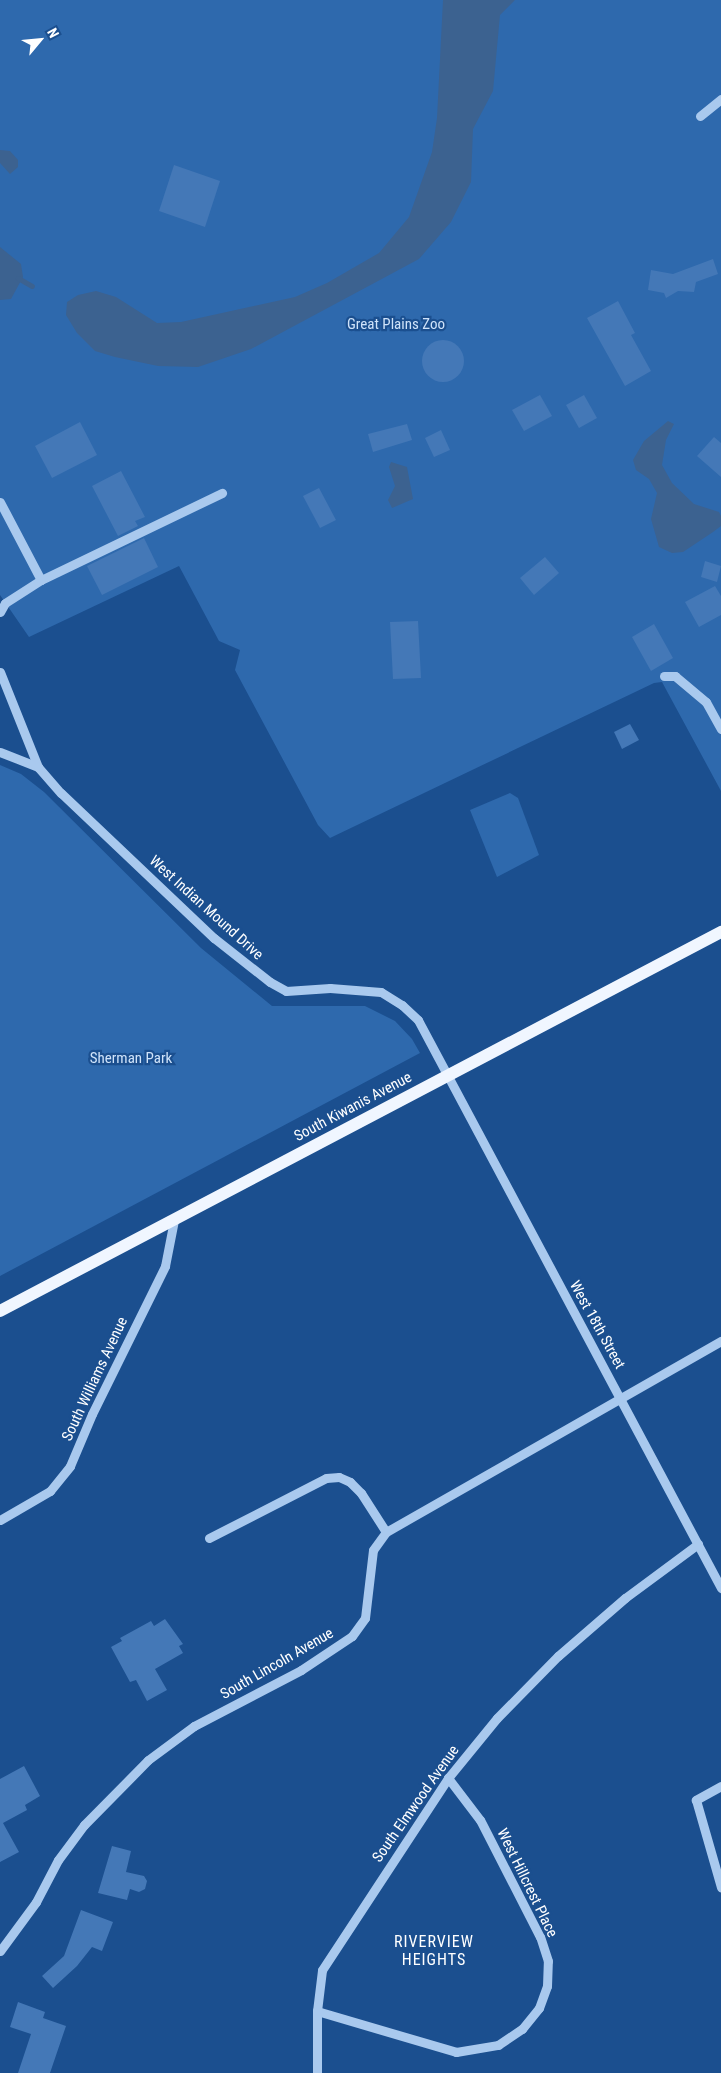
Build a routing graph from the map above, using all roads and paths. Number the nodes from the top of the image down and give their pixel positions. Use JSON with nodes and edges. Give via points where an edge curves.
{"nodes":[{"id":1,"x":721,"y":99,"type":"edge"},
{"id":2,"x":700,"y":116,"type":"dead end"},
{"id":3,"x":222,"y":493,"type":"dead end"},
{"id":4,"x":0,"y":502,"type":"edge"},
{"id":5,"x":41,"y":580,"type":"junction"},
{"id":6,"x":0,"y":612,"type":"edge"},
{"id":7,"x":0,"y":672,"type":"edge"},
{"id":8,"x":664,"y":676,"type":"dead end"},
{"id":9,"x":721,"y":729,"type":"edge"},
{"id":10,"x":0,"y":752,"type":"edge"},
{"id":11,"x":38,"y":767,"type":"junction"},
{"id":12,"x":721,"y":932,"type":"edge"},
{"id":13,"x":446,"y":1076,"type":"junction"},
{"id":14,"x":174,"y":1220,"type":"junction"},
{"id":15,"x":0,"y":1311,"type":"edge"},
{"id":16,"x":721,"y":1341,"type":"edge"},
{"id":17,"x":622,"y":1400,"type":"junction"},
{"id":18,"x":0,"y":1520,"type":"edge"},
{"id":19,"x":386,"y":1532,"type":"junction"},
{"id":20,"x":210,"y":1538,"type":"dead end"},
{"id":21,"x":698,"y":1544,"type":"junction"},
{"id":22,"x":721,"y":1588,"type":"edge"},
{"id":23,"x":448,"y":1778,"type":"junction"},
{"id":24,"x":721,"y":1786,"type":"edge"},
{"id":25,"x":721,"y":1887,"type":"edge"},
{"id":26,"x":0,"y":1951,"type":"edge"},
{"id":27,"x":317,"y":2011,"type":"junction"},
{"id":28,"x":317,"y":2073,"type":"edge"}],
"edges":[{"from":1,"to":2,"type":"street"},
{"from":3,"to":5,"type":"street"},
{"from":4,"to":5,"type":"street"},
{"from":5,"to":6,"type":"street","via":[[5,603]]},
{"from":7,"to":11,"type":"street"},
{"from":8,"to":9,"type":"street","via":[[675,676],[706,702]]},
{"from":10,"to":11,"type":"street","name":"West Indian Mound Drive"},
{"from":11,"to":13,"type":"street","name":"West Indian Mound Drive","via":[[68,800],[244,963],[286,991],[330,988],[381,992],[418,1020]]},
{"from":12,"to":13,"type":"main road","name":"South Kiwanis Avenue"},
{"from":13,"to":14,"type":"main road","name":"South Kiwanis Avenue"},
{"from":13,"to":17,"type":"street","name":"West 18th Street"},
{"from":14,"to":15,"type":"main road","name":"South Kiwanis Avenue"},
{"from":14,"to":18,"type":"street","name":"South Williams Avenue","via":[[165,1266],[70,1466],[50,1491]]},
{"from":16,"to":17,"type":"street"},
{"from":17,"to":19,"type":"street","name":"South Lincoln Avenue"},
{"from":17,"to":21,"type":"street","name":"West 18th Street"},
{"from":19,"to":20,"type":"street","via":[[361,1493],[339,1477],[326,1478]]},
{"from":19,"to":26,"type":"street","name":"South Lincoln Avenue","via":[[373,1550],[365,1618],[352,1636],[301,1670],[194,1726],[148,1760],[84,1825],[58,1860],[36,1902]]},
{"from":21,"to":22,"type":"street","name":"West 18th Street"},
{"from":21,"to":23,"type":"street","name":"South Elmwood Avenue","via":[[626,1598],[558,1656],[497,1718]]},
{"from":23,"to":27,"type":"street","name":"South Elmwood Avenue","via":[[322,1970]]},
{"from":23,"to":27,"type":"street","name":"West Hillcrest Place","via":[[480,1820],[540,1938],[548,1961],[547,1986],[539,2008],[522,2030],[498,2045],[456,2052]]},
{"from":24,"to":25,"type":"street","via":[[696,1800]]},
{"from":27,"to":28,"type":"street","name":"South Elmwood Avenue"}]}
